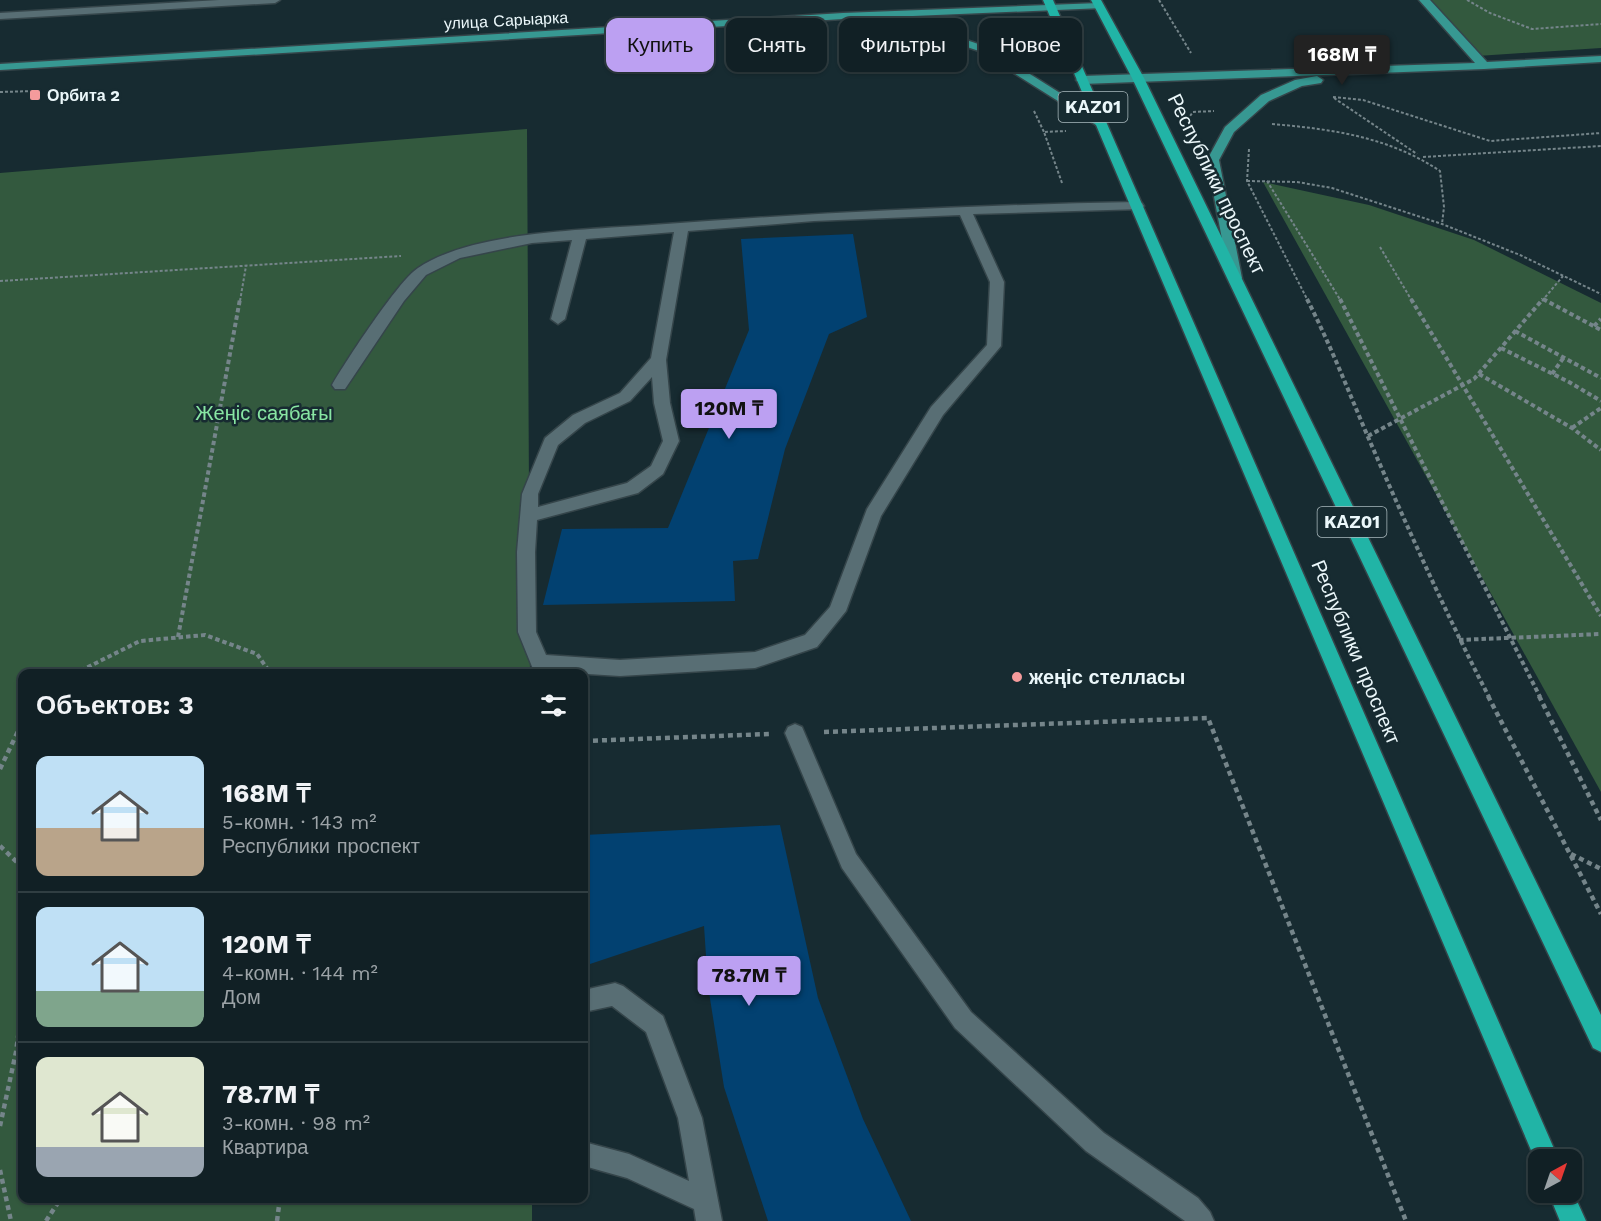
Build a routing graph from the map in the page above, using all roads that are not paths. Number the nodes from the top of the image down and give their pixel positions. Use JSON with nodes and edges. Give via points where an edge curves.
{"nodes":[{"id":1,"x":275,"y":0,"type":"edge"},
{"id":2,"x":1424,"y":0,"type":"edge"},
{"id":3,"x":160,"y":3,"type":"edge"},
{"id":4,"x":880,"y":3,"type":"dead end"},
{"id":5,"x":1049,"y":3,"type":"edge"},
{"id":6,"x":1097,"y":3,"type":"edge"},
{"id":7,"x":0,"y":16,"type":"edge"},
{"id":8,"x":843,"y":16,"type":"junction"},
{"id":9,"x":1601,"y":59,"type":"edge"},
{"id":10,"x":1484,"y":66,"type":"junction"},
{"id":11,"x":0,"y":67,"type":"edge"},
{"id":12,"x":1445,"y":68,"type":"junction"},
{"id":13,"x":1138,"y":78,"type":"junction"},
{"id":14,"x":1082,"y":80,"type":"junction"},
{"id":15,"x":1100,"y":122,"type":"junction"},
{"id":16,"x":1137,"y":206,"type":"junction"},
{"id":17,"x":964,"y":210,"type":"junction"},
{"id":18,"x":682,"y":228,"type":"junction"},
{"id":19,"x":580,"y":236,"type":"junction"},
{"id":20,"x":1235,"y":280,"type":"junction"},
{"id":21,"x":558,"y":319,"type":"dead end"},
{"id":22,"x":658,"y":360,"type":"junction"},
{"id":23,"x":340,"y":385,"type":"dead end"},
{"id":24,"x":528,"y":516,"type":"junction"},
{"id":25,"x":795,"y":733,"type":"road end"},
{"id":26,"x":588,"y":1000,"type":"edge"},
{"id":27,"x":1601,"y":1040,"type":"edge"},
{"id":28,"x":1541,"y":1149,"type":"edge"},
{"id":29,"x":588,"y":1155,"type":"edge"},
{"id":30,"x":1565,"y":1203,"type":"edge"},
{"id":31,"x":707,"y":1211,"type":"edge"},
{"id":32,"x":1201,"y":1221,"type":"edge"},
{"id":33,"x":1573,"y":1221,"type":"edge"}],
"edges":[{"from":1,"to":3,"type":"street"},
{"from":2,"to":10,"type":"main road"},
{"from":3,"to":7,"type":"street"},
{"from":4,"to":8,"type":"main road"},
{"from":5,"to":6,"type":"main road","name":"улица Сарыарка"},
{"from":5,"to":8,"type":"main road","name":"улица Сарыарка"},
{"from":5,"to":14,"type":"highway","name":"Республики проспект","number":"KАZ01"},
{"from":6,"to":13,"type":"highway","name":"Республики проспект","number":"KАZ01"},
{"from":8,"to":11,"type":"main road","name":"улица Сарыарка"},
{"from":8,"to":15,"type":"main road","via":[[936,33],[983,49]]},
{"from":9,"to":10,"type":"main road"},
{"from":10,"to":12,"type":"main road"},
{"from":12,"to":13,"type":"main road"},
{"from":12,"to":20,"type":"main road","via":[[1308,81],[1265,98],[1229,130],[1213,160]]},
{"from":13,"to":14,"type":"main road"},
{"from":13,"to":20,"type":"highway","name":"Республики проспект","number":"KАZ01"},
{"from":14,"to":15,"type":"highway","name":"Республики проспект","number":"KАZ01"},
{"from":15,"to":16,"type":"highway","name":"Республики проспект","number":"KАZ01"},
{"from":16,"to":17,"type":"street"},
{"from":16,"to":28,"type":"highway","name":"Республики проспект","number":"KАZ01"},
{"from":17,"to":18,"type":"street"},
{"from":17,"to":24,"type":"street","via":[[997,282],[994,346],[937,411],[873,514],[837,611],[811,641],[755,660],[620,668],[540,663],[528,632]]},
{"from":18,"to":19,"type":"street"},
{"from":18,"to":22,"type":"street"},
{"from":19,"to":21,"type":"street"},
{"from":19,"to":23,"type":"street","via":[[532,239],[456,254],[421,272]]},
{"from":20,"to":27,"type":"highway","name":"Республики проспект","number":"KАZ01"},
{"from":22,"to":24,"type":"street","via":[[625,397],[579,419],[551,442],[530,494]]},
{"from":22,"to":24,"type":"street","via":[[671,441],[657,470],[632,488]]},
{"from":25,"to":32,"type":"street","via":[[849,861],[963,1020],[1095,1142],[1189,1207]]},
{"from":26,"to":31,"type":"street","via":[[615,994],[655,1024],[690,1118]]},
{"from":29,"to":31,"type":"street","via":[[629,1166]]},
{"from":30,"to":33,"type":"highway"}]}
